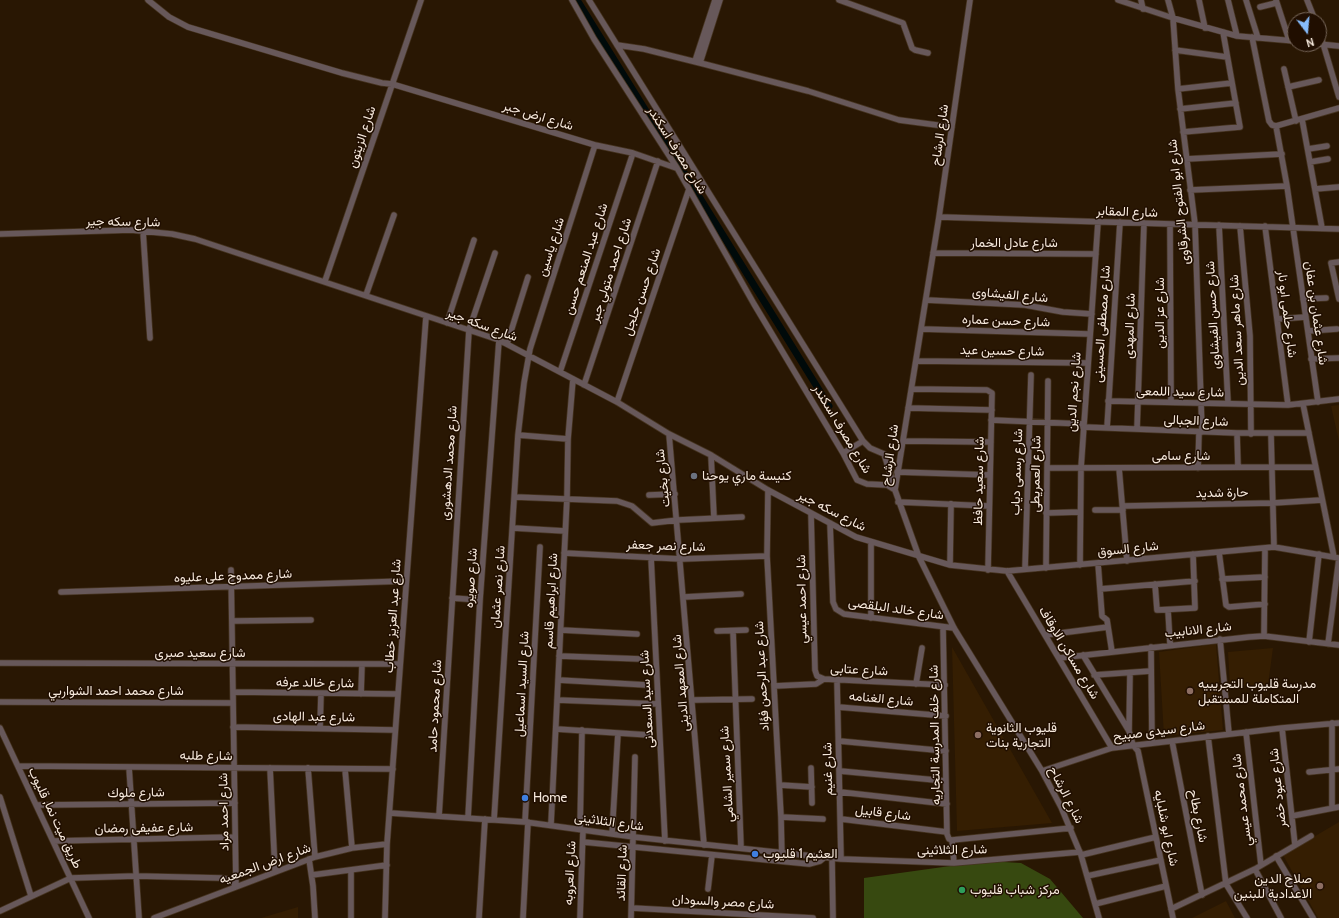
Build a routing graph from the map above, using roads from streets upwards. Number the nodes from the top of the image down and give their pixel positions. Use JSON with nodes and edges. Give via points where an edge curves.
{"nodes":[{"id":1,"x":148,"y":0,"type":"edge"},
{"id":2,"x":421,"y":0,"type":"edge"},
{"id":3,"x":572,"y":0,"type":"edge"},
{"id":4,"x":589,"y":0,"type":"edge"},
{"id":5,"x":715,"y":0,"type":"edge"},
{"id":6,"x":720,"y":0,"type":"edge"},
{"id":7,"x":839,"y":0,"type":"edge"},
{"id":8,"x":970,"y":0,"type":"edge"},
{"id":9,"x":1119,"y":0,"type":"edge"},
{"id":10,"x":1141,"y":0,"type":"edge"},
{"id":11,"x":1168,"y":0,"type":"edge"},
{"id":12,"x":1199,"y":0,"type":"edge"},
{"id":13,"x":1228,"y":0,"type":"edge"},
{"id":14,"x":1246,"y":0,"type":"edge"},
{"id":15,"x":1307,"y":0,"type":"edge"},
{"id":16,"x":1276,"y":1,"type":"edge"},
{"id":17,"x":1260,"y":7,"type":"dead end"},
{"id":18,"x":1143,"y":9,"type":"junction"},
{"id":19,"x":1312,"y":12,"type":"edge"},
{"id":20,"x":1173,"y":18,"type":"junction"},
{"id":21,"x":1205,"y":28,"type":"junction"},
{"id":22,"x":1287,"y":28,"type":"edge"},
{"id":23,"x":1223,"y":32,"type":"junction"},
{"id":24,"x":1237,"y":36,"type":"junction"},
{"id":25,"x":1255,"y":38,"type":"junction"},
{"id":26,"x":1287,"y":41,"type":"edge"},
{"id":27,"x":617,"y":45,"type":"junction"},
{"id":28,"x":1327,"y":45,"type":"edge"},
{"id":29,"x":1339,"y":46,"type":"edge"},
{"id":30,"x":1175,"y":50,"type":"junction"},
{"id":31,"x":1325,"y":52,"type":"edge"},
{"id":32,"x":928,"y":53,"type":"dead end"},
{"id":33,"x":1227,"y":57,"type":"junction"},
{"id":34,"x":697,"y":62,"type":"junction"},
{"id":35,"x":1284,"y":69,"type":"dead end"},
{"id":36,"x":1319,"y":80,"type":"dead end"},
{"id":37,"x":1232,"y":83,"type":"junction"},
{"id":38,"x":392,"y":84,"type":"junction"},
{"id":39,"x":1288,"y":88,"type":"junction"},
{"id":40,"x":1178,"y":89,"type":"junction"},
{"id":41,"x":1339,"y":97,"type":"edge"},
{"id":42,"x":1236,"y":103,"type":"junction"},
{"id":43,"x":1339,"y":108,"type":"edge"},
{"id":44,"x":1180,"y":110,"type":"junction"},
{"id":45,"x":1299,"y":120,"type":"junction"},
{"id":46,"x":1276,"y":126,"type":"junction"},
{"id":47,"x":952,"y":127,"type":"junction"},
{"id":48,"x":1183,"y":132,"type":"junction"},
{"id":49,"x":595,"y":145,"type":"junction"},
{"id":50,"x":1327,"y":146,"type":"dead end"},
{"id":51,"x":1308,"y":149,"type":"junction"},
{"id":52,"x":633,"y":153,"type":"junction"},
{"id":53,"x":1282,"y":154,"type":"junction"},
{"id":54,"x":1186,"y":159,"type":"junction"},
{"id":55,"x":1328,"y":159,"type":"dead end"},
{"id":56,"x":658,"y":161,"type":"junction"},
{"id":57,"x":1310,"y":162,"type":"junction"},
{"id":58,"x":677,"y":168,"type":"junction"},
{"id":59,"x":1288,"y":186,"type":"junction"},
{"id":60,"x":1339,"y":187,"type":"edge"},
{"id":61,"x":689,"y":189,"type":"junction"},
{"id":62,"x":1315,"y":189,"type":"junction"},
{"id":63,"x":1190,"y":190,"type":"junction"},
{"id":64,"x":394,"y":215,"type":"dead end"},
{"id":65,"x":939,"y":217,"type":"junction"},
{"id":66,"x":1098,"y":222,"type":"junction"},
{"id":67,"x":1120,"y":222,"type":"junction"},
{"id":68,"x":1144,"y":223,"type":"junction"},
{"id":69,"x":1170,"y":224,"type":"junction"},
{"id":70,"x":1195,"y":224,"type":"junction"},
{"id":71,"x":1219,"y":225,"type":"junction"},
{"id":72,"x":1240,"y":226,"type":"junction"},
{"id":73,"x":1265,"y":226,"type":"junction"},
{"id":74,"x":1293,"y":227,"type":"junction"},
{"id":75,"x":1322,"y":228,"type":"junction"},
{"id":76,"x":1339,"y":229,"type":"edge"},
{"id":77,"x":143,"y":231,"type":"junction"},
{"id":78,"x":0,"y":234,"type":"edge"},
{"id":79,"x":474,"y":240,"type":"dead end"},
{"id":80,"x":495,"y":253,"type":"dead end"},
{"id":81,"x":933,"y":253,"type":"junction"},
{"id":82,"x":1096,"y":254,"type":"junction"},
{"id":83,"x":1339,"y":262,"type":"edge"},
{"id":84,"x":528,"y":277,"type":"dead end"},
{"id":85,"x":325,"y":281,"type":"junction"},
{"id":86,"x":366,"y":294,"type":"junction"},
{"id":87,"x":1326,"y":298,"type":"dead end"},
{"id":88,"x":1303,"y":299,"type":"junction"},
{"id":89,"x":1339,"y":299,"type":"edge"},
{"id":90,"x":926,"y":300,"type":"junction"},
{"id":91,"x":1092,"y":314,"type":"junction"},
{"id":92,"x":426,"y":317,"type":"junction"},
{"id":93,"x":1306,"y":318,"type":"junction"},
{"id":94,"x":1277,"y":319,"type":"junction"},
{"id":95,"x":447,"y":323,"type":"junction"},
{"id":96,"x":921,"y":329,"type":"junction"},
{"id":97,"x":1337,"y":329,"type":"dead end"},
{"id":98,"x":469,"y":330,"type":"junction"},
{"id":99,"x":1308,"y":330,"type":"junction"},
{"id":100,"x":1089,"y":334,"type":"junction"},
{"id":101,"x":150,"y":338,"type":"dead end"},
{"id":102,"x":499,"y":340,"type":"junction"},
{"id":103,"x":507,"y":344,"type":"junction"},
{"id":104,"x":529,"y":356,"type":"junction"},
{"id":105,"x":1339,"y":358,"type":"edge"},
{"id":106,"x":1312,"y":359,"type":"junction"},
{"id":107,"x":916,"y":361,"type":"junction"},
{"id":108,"x":1088,"y":363,"type":"junction"},
{"id":109,"x":560,"y":372,"type":"junction"},
{"id":110,"x":1030,"y":375,"type":"dead end"},
{"id":111,"x":573,"y":380,"type":"junction"},
{"id":112,"x":1048,"y":381,"type":"dead end"},
{"id":113,"x":584,"y":385,"type":"junction"},
{"id":114,"x":912,"y":389,"type":"junction"},
{"id":115,"x":1339,"y":399,"type":"edge"},
{"id":116,"x":1108,"y":401,"type":"junction"},
{"id":117,"x":617,"y":402,"type":"junction"},
{"id":118,"x":1139,"y":402,"type":"junction"},
{"id":119,"x":1171,"y":402,"type":"junction"},
{"id":120,"x":1318,"y":402,"type":"junction"},
{"id":121,"x":1201,"y":403,"type":"junction"},
{"id":122,"x":1228,"y":403,"type":"junction"},
{"id":123,"x":1251,"y":404,"type":"junction"},
{"id":124,"x":1303,"y":404,"type":"junction"},
{"id":125,"x":1288,"y":405,"type":"junction"},
{"id":126,"x":908,"y":408,"type":"junction"},
{"id":127,"x":992,"y":410,"type":"junction"},
{"id":128,"x":991,"y":420,"type":"junction"},
{"id":129,"x":1029,"y":421,"type":"junction"},
{"id":130,"x":1048,"y":422,"type":"junction"},
{"id":131,"x":1083,"y":425,"type":"junction"},
{"id":132,"x":1107,"y":428,"type":"junction"},
{"id":133,"x":1137,"y":429,"type":"junction"},
{"id":134,"x":1201,"y":432,"type":"junction"},
{"id":135,"x":1237,"y":433,"type":"junction"},
{"id":136,"x":1308,"y":433,"type":"junction"},
{"id":137,"x":670,"y":434,"type":"junction"},
{"id":138,"x":1251,"y":434,"type":"junction"},
{"id":139,"x":1272,"y":434,"type":"junction"},
{"id":140,"x":518,"y":435,"type":"junction"},
{"id":141,"x":568,"y":439,"type":"junction"},
{"id":142,"x":862,"y":441,"type":"junction"},
{"id":143,"x":903,"y":441,"type":"junction"},
{"id":144,"x":991,"y":442,"type":"junction"},
{"id":145,"x":843,"y":453,"type":"junction"},
{"id":146,"x":711,"y":455,"type":"junction"},
{"id":147,"x":1238,"y":467,"type":"junction"},
{"id":148,"x":1315,"y":467,"type":"junction"},
{"id":149,"x":1047,"y":468,"type":"junction"},
{"id":150,"x":1081,"y":468,"type":"junction"},
{"id":151,"x":1119,"y":468,"type":"junction"},
{"id":152,"x":1198,"y":468,"type":"junction"},
{"id":153,"x":1272,"y":468,"type":"junction"},
{"id":154,"x":897,"y":472,"type":"junction"},
{"id":155,"x":990,"y":474,"type":"junction"},
{"id":156,"x":768,"y":490,"type":"junction"},
{"id":157,"x":895,"y":490,"type":"junction"},
{"id":158,"x":675,"y":494,"type":"junction"},
{"id":159,"x":649,"y":495,"type":"dead end"},
{"id":160,"x":515,"y":498,"type":"junction"},
{"id":161,"x":568,"y":498,"type":"junction"},
{"id":162,"x":1322,"y":500,"type":"junction"},
{"id":163,"x":898,"y":502,"type":"junction"},
{"id":164,"x":1273,"y":503,"type":"junction"},
{"id":165,"x":951,"y":504,"type":"junction"},
{"id":166,"x":989,"y":506,"type":"junction"},
{"id":167,"x":1123,"y":508,"type":"junction"},
{"id":168,"x":1095,"y":510,"type":"dead end"},
{"id":169,"x":1080,"y":512,"type":"junction"},
{"id":170,"x":811,"y":513,"type":"junction"},
{"id":171,"x":1046,"y":513,"type":"junction"},
{"id":172,"x":742,"y":517,"type":"dead end"},
{"id":173,"x":714,"y":518,"type":"junction"},
{"id":174,"x":678,"y":520,"type":"junction"},
{"id":175,"x":830,"y":523,"type":"junction"},
{"id":176,"x":513,"y":528,"type":"junction"},
{"id":177,"x":565,"y":531,"type":"junction"},
{"id":178,"x":872,"y":543,"type":"junction"},
{"id":179,"x":540,"y":547,"type":"dead end"},
{"id":180,"x":1274,"y":547,"type":"junction"},
{"id":181,"x":1265,"y":548,"type":"junction"},
{"id":182,"x":1219,"y":552,"type":"junction"},
{"id":183,"x":564,"y":554,"type":"junction"},
{"id":184,"x":1194,"y":554,"type":"junction"},
{"id":185,"x":1319,"y":554,"type":"junction"},
{"id":186,"x":767,"y":556,"type":"junction"},
{"id":187,"x":651,"y":557,"type":"junction"},
{"id":188,"x":919,"y":557,"type":"junction"},
{"id":189,"x":1337,"y":558,"type":"edge"},
{"id":190,"x":681,"y":559,"type":"junction"},
{"id":191,"x":1127,"y":561,"type":"junction"},
{"id":192,"x":1098,"y":564,"type":"junction"},
{"id":193,"x":950,"y":565,"type":"junction"},
{"id":194,"x":1080,"y":565,"type":"junction"},
{"id":195,"x":1046,"y":568,"type":"junction"},
{"id":196,"x":1025,"y":569,"type":"junction"},
{"id":197,"x":231,"y":570,"type":"dead end"},
{"id":198,"x":988,"y":570,"type":"junction"},
{"id":199,"x":1007,"y":571,"type":"junction"},
{"id":200,"x":1265,"y":577,"type":"junction"},
{"id":201,"x":1222,"y":579,"type":"junction"},
{"id":202,"x":406,"y":581,"type":"junction"},
{"id":203,"x":1195,"y":581,"type":"junction"},
{"id":204,"x":1155,"y":584,"type":"junction"},
{"id":205,"x":231,"y":587,"type":"junction"},
{"id":206,"x":1100,"y":589,"type":"junction"},
{"id":207,"x":62,"y":592,"type":"dead end"},
{"id":208,"x":741,"y":594,"type":"dead end"},
{"id":209,"x":684,"y":597,"type":"junction"},
{"id":210,"x":452,"y":598,"type":"junction"},
{"id":211,"x":480,"y":600,"type":"junction"},
{"id":212,"x":1265,"y":604,"type":"junction"},
{"id":213,"x":1168,"y":610,"type":"junction"},
{"id":214,"x":872,"y":618,"type":"junction"},
{"id":215,"x":232,"y":620,"type":"junction"},
{"id":216,"x":311,"y":620,"type":"dead end"},
{"id":217,"x":944,"y":627,"type":"junction"},
{"id":218,"x":1108,"y":627,"type":"junction"},
{"id":219,"x":954,"y":628,"type":"junction"},
{"id":220,"x":560,"y":630,"type":"junction"},
{"id":221,"x":746,"y":630,"type":"dead end"},
{"id":222,"x":717,"y":631,"type":"dead end"},
{"id":223,"x":733,"y":631,"type":"junction"},
{"id":224,"x":637,"y":634,"type":"dead end"},
{"id":225,"x":1045,"y":634,"type":"junction"},
{"id":226,"x":1264,"y":636,"type":"junction"},
{"id":227,"x":1220,"y":639,"type":"junction"},
{"id":228,"x":1309,"y":642,"type":"junction"},
{"id":229,"x":1170,"y":644,"type":"junction"},
{"id":230,"x":1328,"y":644,"type":"junction"},
{"id":231,"x":1339,"y":645,"type":"edge"},
{"id":232,"x":1151,"y":647,"type":"junction"},
{"id":233,"x":922,"y":648,"type":"dead end"},
{"id":234,"x":1112,"y":652,"type":"junction"},
{"id":235,"x":1083,"y":655,"type":"junction"},
{"id":236,"x":559,"y":656,"type":"junction"},
{"id":237,"x":1059,"y":658,"type":"junction"},
{"id":238,"x":641,"y":659,"type":"dead end"},
{"id":239,"x":0,"y":663,"type":"edge"},
{"id":240,"x":233,"y":664,"type":"junction"},
{"id":241,"x":362,"y":664,"type":"junction"},
{"id":242,"x":400,"y":664,"type":"junction"},
{"id":243,"x":1151,"y":671,"type":"junction"},
{"id":244,"x":1130,"y":673,"type":"junction"},
{"id":245,"x":1094,"y":675,"type":"junction"},
{"id":246,"x":824,"y":679,"type":"junction"},
{"id":247,"x":558,"y":680,"type":"junction"},
{"id":248,"x":837,"y":680,"type":"junction"},
{"id":249,"x":916,"y":684,"type":"junction"},
{"id":250,"x":646,"y":685,"type":"dead end"},
{"id":251,"x":774,"y":686,"type":"junction"},
{"id":252,"x":945,"y":686,"type":"junction"},
{"id":253,"x":233,"y":692,"type":"junction"},
{"id":254,"x":321,"y":694,"type":"junction"},
{"id":255,"x":361,"y":694,"type":"junction"},
{"id":256,"x":398,"y":694,"type":"junction"},
{"id":257,"x":734,"y":699,"type":"junction"},
{"id":258,"x":752,"y":699,"type":"dead end"},
{"id":259,"x":557,"y":700,"type":"junction"},
{"id":260,"x":693,"y":700,"type":"junction"},
{"id":261,"x":0,"y":702,"type":"edge"},
{"id":262,"x":233,"y":703,"type":"junction"},
{"id":263,"x":658,"y":704,"type":"junction"},
{"id":264,"x":838,"y":707,"type":"junction"},
{"id":265,"x":946,"y":716,"type":"junction"},
{"id":266,"x":1332,"y":723,"type":"junction"},
{"id":267,"x":1339,"y":723,"type":"edge"},
{"id":268,"x":233,"y":727,"type":"junction"},
{"id":269,"x":0,"y":728,"type":"edge"},
{"id":270,"x":320,"y":728,"type":"junction"},
{"id":271,"x":1282,"y":728,"type":"junction"},
{"id":272,"x":556,"y":729,"type":"junction"},
{"id":273,"x":395,"y":730,"type":"junction"},
{"id":274,"x":582,"y":730,"type":"junction"},
{"id":275,"x":1129,"y":731,"type":"junction"},
{"id":276,"x":1246,"y":732,"type":"junction"},
{"id":277,"x":618,"y":733,"type":"junction"},
{"id":278,"x":1229,"y":734,"type":"junction"},
{"id":279,"x":649,"y":735,"type":"dead end"},
{"id":280,"x":1208,"y":736,"type":"junction"},
{"id":281,"x":839,"y":740,"type":"junction"},
{"id":282,"x":1172,"y":741,"type":"junction"},
{"id":283,"x":1152,"y":743,"type":"junction"},
{"id":284,"x":1133,"y":745,"type":"junction"},
{"id":285,"x":1112,"y":748,"type":"junction"},
{"id":286,"x":946,"y":751,"type":"junction"},
{"id":287,"x":635,"y":757,"type":"dead end"},
{"id":288,"x":19,"y":766,"type":"junction"},
{"id":289,"x":129,"y":767,"type":"junction"},
{"id":290,"x":234,"y":768,"type":"junction"},
{"id":291,"x":270,"y":768,"type":"junction"},
{"id":292,"x":308,"y":768,"type":"junction"},
{"id":293,"x":812,"y":768,"type":"dead end"},
{"id":294,"x":346,"y":769,"type":"junction"},
{"id":295,"x":393,"y":769,"type":"junction"},
{"id":296,"x":1332,"y":769,"type":"junction"},
{"id":297,"x":1339,"y":769,"type":"edge"},
{"id":298,"x":840,"y":771,"type":"junction"},
{"id":299,"x":1042,"y":771,"type":"junction"},
{"id":300,"x":1309,"y":772,"type":"dead end"},
{"id":301,"x":946,"y":781,"type":"junction"},
{"id":302,"x":780,"y":785,"type":"junction"},
{"id":303,"x":812,"y":787,"type":"junction"},
{"id":304,"x":840,"y":792,"type":"junction"},
{"id":305,"x":0,"y":798,"type":"edge"},
{"id":306,"x":235,"y":803,"type":"junction"},
{"id":307,"x":812,"y":803,"type":"dead end"},
{"id":308,"x":131,"y":804,"type":"junction"},
{"id":309,"x":947,"y":804,"type":"junction"},
{"id":310,"x":37,"y":805,"type":"junction"},
{"id":311,"x":1332,"y":807,"type":"junction"},
{"id":312,"x":1339,"y":807,"type":"edge"},
{"id":313,"x":390,"y":813,"type":"junction"},
{"id":314,"x":439,"y":816,"type":"junction"},
{"id":315,"x":1292,"y":816,"type":"junction"},
{"id":316,"x":782,"y":817,"type":"junction"},
{"id":317,"x":468,"y":818,"type":"junction"},
{"id":318,"x":840,"y":818,"type":"junction"},
{"id":319,"x":485,"y":819,"type":"junction"},
{"id":320,"x":823,"y":819,"type":"dead end"},
{"id":321,"x":494,"y":820,"type":"junction"},
{"id":322,"x":526,"y":822,"type":"junction"},
{"id":323,"x":551,"y":824,"type":"junction"},
{"id":324,"x":1072,"y":828,"type":"junction"},
{"id":325,"x":582,"y":830,"type":"junction"},
{"id":326,"x":947,"y":832,"type":"junction"},
{"id":327,"x":612,"y":834,"type":"junction"},
{"id":328,"x":1311,"y":836,"type":"dead end"},
{"id":329,"x":236,"y":837,"type":"junction"},
{"id":330,"x":634,"y":837,"type":"junction"},
{"id":331,"x":1156,"y":837,"type":"junction"},
{"id":332,"x":134,"y":839,"type":"junction"},
{"id":333,"x":952,"y":840,"type":"junction"},
{"id":334,"x":53,"y":841,"type":"junction"},
{"id":335,"x":665,"y":841,"type":"junction"},
{"id":336,"x":583,"y":842,"type":"junction"},
{"id":337,"x":387,"y":844,"type":"junction"},
{"id":338,"x":704,"y":845,"type":"junction"},
{"id":339,"x":1295,"y":845,"type":"junction"},
{"id":340,"x":634,"y":847,"type":"junction"},
{"id":341,"x":352,"y":848,"type":"junction"},
{"id":342,"x":741,"y":848,"type":"junction"},
{"id":343,"x":782,"y":853,"type":"junction"},
{"id":344,"x":1080,"y":853,"type":"junction"},
{"id":345,"x":712,"y":855,"type":"junction"},
{"id":346,"x":1276,"y":856,"type":"junction"},
{"id":347,"x":825,"y":857,"type":"junction"},
{"id":348,"x":312,"y":858,"type":"junction"},
{"id":349,"x":832,"y":858,"type":"junction"},
{"id":350,"x":842,"y":859,"type":"junction"},
{"id":351,"x":1161,"y":860,"type":"junction"},
{"id":352,"x":782,"y":861,"type":"junction"},
{"id":353,"x":954,"y":864,"type":"junction"},
{"id":354,"x":1261,"y":865,"type":"junction"},
{"id":355,"x":387,"y":866,"type":"junction"},
{"id":356,"x":1255,"y":869,"type":"junction"},
{"id":357,"x":276,"y":870,"type":"junction"},
{"id":358,"x":351,"y":870,"type":"junction"},
{"id":359,"x":312,"y":875,"type":"junction"},
{"id":360,"x":136,"y":876,"type":"junction"},
{"id":361,"x":1087,"y":876,"type":"junction"},
{"id":362,"x":71,"y":878,"type":"junction"},
{"id":363,"x":1226,"y":884,"type":"junction"},
{"id":364,"x":236,"y":885,"type":"junction"},
{"id":365,"x":1166,"y":886,"type":"junction"},
{"id":366,"x":708,"y":889,"type":"dead end"},
{"id":367,"x":1202,"y":895,"type":"junction"},
{"id":368,"x":31,"y":896,"type":"junction"},
{"id":369,"x":1095,"y":904,"type":"junction"},
{"id":370,"x":632,"y":908,"type":"junction"},
{"id":371,"x":1171,"y":909,"type":"junction"},
{"id":372,"x":0,"y":911,"type":"edge"},
{"id":373,"x":734,"y":916,"type":"edge"},
{"id":374,"x":781,"y":917,"type":"edge"},
{"id":375,"x":89,"y":918,"type":"edge"},
{"id":376,"x":139,"y":918,"type":"edge"},
{"id":377,"x":154,"y":918,"type":"edge"},
{"id":378,"x":315,"y":918,"type":"edge"},
{"id":379,"x":351,"y":918,"type":"edge"},
{"id":380,"x":385,"y":918,"type":"edge"},
{"id":381,"x":479,"y":918,"type":"edge"},
{"id":382,"x":523,"y":918,"type":"edge"},
{"id":383,"x":580,"y":918,"type":"edge"},
{"id":384,"x":631,"y":918,"type":"edge"},
{"id":385,"x":813,"y":918,"type":"edge"},
{"id":386,"x":833,"y":918,"type":"edge"},
{"id":387,"x":1099,"y":918,"type":"edge"},
{"id":388,"x":1171,"y":918,"type":"edge"},
{"id":389,"x":1246,"y":918,"type":"edge"},
{"id":390,"x":1281,"y":918,"type":"edge"},
{"id":391,"x":1313,"y":918,"type":"edge"}],
"edges":[{"from":1,"to":38,"type":"street","name":"شارع ارض جبر","via":[[169,17],[188,27],[342,73]]},
{"from":2,"to":38,"type":"street","name":"شارع الزيتون"},
{"from":3,"to":58,"type":"street","name":"شارع مصرف اسكندر","via":[[594,39]]},
{"from":4,"to":27,"type":"street","name":"شارع مصرف اسكندر"},
{"from":5,"to":34,"type":"street"},
{"from":6,"to":34,"type":"street"},
{"from":7,"to":32,"type":"street","via":[[903,23],[912,48]]},
{"from":8,"to":47,"type":"street","name":"شارع الرشاح"},
{"from":9,"to":18,"type":"street"},
{"from":10,"to":18,"type":"street"},
{"from":11,"to":20,"type":"street","name":"شارع ابو الفتوح الشرقاوى"},
{"from":12,"to":21,"type":"street"},
{"from":13,"to":24,"type":"street"},
{"from":14,"to":25,"type":"street"},
{"from":15,"to":19,"type":"street"},
{"from":16,"to":17,"type":"street"},
{"from":16,"to":22,"type":"street"},
{"from":18,"to":20,"type":"street"},
{"from":20,"to":21,"type":"street"},
{"from":20,"to":30,"type":"street","name":"شارع ابو الفتوح الشرقاوى"},
{"from":21,"to":23,"type":"street"},
{"from":23,"to":24,"type":"street"},
{"from":23,"to":33,"type":"street"},
{"from":24,"to":25,"type":"street"},
{"from":25,"to":26,"type":"street"},
{"from":25,"to":46,"type":"street","name":"شارع عثمان بن عفان","via":[[1270,124]]},
{"from":27,"to":34,"type":"street"},
{"from":27,"to":142,"type":"street","name":"شارع مصرف اسكندر"},
{"from":28,"to":29,"type":"street"},
{"from":30,"to":33,"type":"street"},
{"from":30,"to":40,"type":"street","name":"شارع ابو الفتوح الشرقاوى"},
{"from":31,"to":41,"type":"street"},
{"from":33,"to":37,"type":"street"},
{"from":34,"to":47,"type":"street","via":[[808,91],[899,120]]},
{"from":35,"to":39,"type":"street"},
{"from":36,"to":39,"type":"street"},
{"from":37,"to":40,"type":"street"},
{"from":37,"to":42,"type":"street"},
{"from":38,"to":49,"type":"street","name":"شارع ارض جبر"},
{"from":38,"to":85,"type":"street","name":"شارع الزيتون"},
{"from":39,"to":45,"type":"street"},
{"from":40,"to":44,"type":"street","name":"شارع ابو الفتوح الشرقاوى"},
{"from":42,"to":44,"type":"street"},
{"from":42,"to":48,"type":"street","via":[[1240,127]]},
{"from":43,"to":45,"type":"street"},
{"from":44,"to":48,"type":"street","name":"شارع ابو الفتوح الشرقاوى"},
{"from":45,"to":46,"type":"street"},
{"from":45,"to":51,"type":"street"},
{"from":46,"to":53,"type":"street","name":"شارع عثمان بن عفان"},
{"from":47,"to":65,"type":"street","name":"شارع الرشاح"},
{"from":48,"to":54,"type":"street","name":"شارع ابو الفتوح الشرقاوى"},
{"from":49,"to":52,"type":"street","name":"شارع ارض جبر"},
{"from":49,"to":104,"type":"street","name":"شارع ياسين"},
{"from":50,"to":51,"type":"street"},
{"from":51,"to":57,"type":"street"},
{"from":52,"to":56,"type":"street","name":"شارع ارض جبر"},
{"from":52,"to":109,"type":"street","name":"شارع عبد المنعم حسن"},
{"from":53,"to":54,"type":"street"},
{"from":53,"to":59,"type":"street","name":"شارع عثمان بن عفان"},
{"from":54,"to":63,"type":"street","name":"شارع ابو الفتوح الشرقاوى"},
{"from":55,"to":57,"type":"street"},
{"from":56,"to":58,"type":"street","name":"شارع ارض جبر"},
{"from":56,"to":113,"type":"street","name":"شارع احمد متولي جبر"},
{"from":57,"to":62,"type":"street"},
{"from":58,"to":61,"type":"street","name":"شارع مصرف اسكندر"},
{"from":59,"to":63,"type":"street"},
{"from":59,"to":74,"type":"street","name":"شارع عثمان بن عفان"},
{"from":60,"to":62,"type":"street"},
{"from":61,"to":117,"type":"street","name":"شارع حسن جلجل"},
{"from":61,"to":145,"type":"street","name":"شارع مصرف اسكندر"},
{"from":62,"to":75,"type":"street"},
{"from":63,"to":70,"type":"street","name":"شارع ابو الفتوح الشرقاوى"},
{"from":64,"to":86,"type":"street"},
{"from":65,"to":66,"type":"street","name":"شارع المقابر"},
{"from":65,"to":81,"type":"street","name":"شارع الرشاح"},
{"from":66,"to":67,"type":"street","name":"شارع المقابر"},
{"from":66,"to":82,"type":"street","name":"شارع نجم الدين"},
{"from":67,"to":68,"type":"street","name":"شارع المقابر"},
{"from":67,"to":116,"type":"street","name":"شارع مصطفى الحسينى"},
{"from":68,"to":69,"type":"street","name":"شارع المقابر"},
{"from":68,"to":118,"type":"street","name":"شارع المهدى"},
{"from":69,"to":70,"type":"street","name":"شارع المقابر"},
{"from":69,"to":119,"type":"street","name":"شارع عز الدين"},
{"from":70,"to":71,"type":"street","name":"شارع المقابر"},
{"from":70,"to":121,"type":"street","name":"شارع ابو الفتوح الشرقاوى"},
{"from":71,"to":72,"type":"street","name":"شارع المقابر"},
{"from":71,"to":122,"type":"street","name":"شارع حسن الفيشاوى"},
{"from":72,"to":73,"type":"street","name":"شارع المقابر"},
{"from":72,"to":123,"type":"street","name":"شارع ماهر سعد الدين","via":[[1249,312]]},
{"from":73,"to":74,"type":"street","name":"شارع المقابر"},
{"from":73,"to":94,"type":"street","name":"شارع حلمى ابو نار"},
{"from":74,"to":75,"type":"street","name":"شارع المقابر"},
{"from":74,"to":88,"type":"street","name":"شارع عثمان بن عفان"},
{"from":75,"to":76,"type":"street","name":"شارع المقابر"},
{"from":77,"to":78,"type":"street","name":"شارع سكه جير"},
{"from":77,"to":85,"type":"street","name":"شارع سكه جير","via":[[195,239]]},
{"from":77,"to":101,"type":"street"},
{"from":79,"to":95,"type":"street"},
{"from":80,"to":98,"type":"street","name":"شارع محمد الدهشورى"},
{"from":81,"to":82,"type":"street","name":"شارع عادل الخمار"},
{"from":81,"to":90,"type":"street","name":"شارع الرشاح"},
{"from":82,"to":91,"type":"street","name":"شارع نجم الدين"},
{"from":83,"to":89,"type":"street","via":[[1331,262]]},
{"from":84,"to":103,"type":"street"},
{"from":85,"to":86,"type":"street","name":"شارع سكه جير"},
{"from":86,"to":92,"type":"street","name":"شارع سكه جير"},
{"from":87,"to":88,"type":"street"},
{"from":88,"to":93,"type":"street","name":"شارع عثمان بن عفان"},
{"from":90,"to":91,"type":"street","name":"شارع الفيشاوى","via":[[1025,306]]},
{"from":90,"to":96,"type":"street","name":"شارع الرشاح"},
{"from":91,"to":100,"type":"street","name":"شارع نجم الدين"},
{"from":92,"to":95,"type":"street","name":"شارع سكه جير"},
{"from":92,"to":202,"type":"street","name":"شارع عبد العزيز خطاب"},
{"from":93,"to":94,"type":"street"},
{"from":93,"to":99,"type":"street","name":"شارع عثمان بن عفان"},
{"from":94,"to":125,"type":"street","name":"شارع حلمى ابو نار"},
{"from":95,"to":98,"type":"street","name":"شارع سكه جير"},
{"from":96,"to":100,"type":"street","name":"شارع حسن عماره"},
{"from":96,"to":107,"type":"street","name":"شارع الرشاح"},
{"from":97,"to":99,"type":"street"},
{"from":98,"to":102,"type":"street","name":"شارع سكه جير"},
{"from":98,"to":210,"type":"street","name":"شارع محمد الدهشورى"},
{"from":99,"to":106,"type":"street","name":"شارع عثمان بن عفان"},
{"from":100,"to":108,"type":"street","name":"شارع نجم الدين"},
{"from":102,"to":103,"type":"street","name":"شارع سكه جير"},
{"from":102,"to":211,"type":"street","name":"شارع صويره"},
{"from":103,"to":104,"type":"street","name":"شارع سكه جير"},
{"from":104,"to":109,"type":"street","name":"شارع سكه جير"},
{"from":104,"to":140,"type":"street","name":"شارع نصر عثمان"},
{"from":105,"to":106,"type":"street"},
{"from":106,"to":120,"type":"street","name":"شارع عثمان بن عفان"},
{"from":107,"to":108,"type":"street","name":"شارع حسين عيد"},
{"from":107,"to":114,"type":"street","name":"شارع الرشاح"},
{"from":108,"to":131,"type":"street","name":"شارع نجم الدين"},
{"from":109,"to":111,"type":"street","name":"شارع سكه جير"},
{"from":110,"to":129,"type":"street","name":"شارع رسمى دياب"},
{"from":111,"to":113,"type":"street","name":"شارع سكه جير"},
{"from":111,"to":141,"type":"street","name":"شارع ابراهيم قاسم"},
{"from":112,"to":130,"type":"street","name":"شارع العمريطى"},
{"from":113,"to":117,"type":"street","name":"شارع سكه جير"},
{"from":114,"to":126,"type":"street","name":"شارع الرشاح"},
{"from":114,"to":127,"type":"street","name":"شارع سعيد حافظ","via":[[987,390],[991,392]]},
{"from":115,"to":120,"type":"street","name":"شارع سيد اللمعى"},
{"from":116,"to":118,"type":"street","name":"شارع سيد اللمعى"},
{"from":116,"to":132,"type":"street","name":"شارع مصطفى الحسينى"},
{"from":117,"to":137,"type":"street","name":"شارع سكه جير"},
{"from":118,"to":119,"type":"street","name":"شارع سيد اللمعى"},
{"from":118,"to":133,"type":"street","name":"شارع المهدى"},
{"from":119,"to":121,"type":"street","name":"شارع سيد اللمعى"},
{"from":120,"to":124,"type":"street","name":"شارع سيد اللمعى"},
{"from":121,"to":122,"type":"street","name":"شارع سيد اللمعى"},
{"from":121,"to":134,"type":"street","name":"شارع ابو الفتوح الشرقاوى"},
{"from":122,"to":123,"type":"street","name":"شارع سيد اللمعى"},
{"from":123,"to":125,"type":"street","name":"شارع سيد اللمعى"},
{"from":123,"to":138,"type":"street","name":"شارع ماهر سعد الدين"},
{"from":124,"to":125,"type":"street","name":"شارع سيد اللمعى"},
{"from":124,"to":136,"type":"street"},
{"from":126,"to":127,"type":"street"},
{"from":126,"to":143,"type":"street","name":"شارع الرشاح"},
{"from":127,"to":128,"type":"street","name":"شارع سعيد حافظ"},
{"from":128,"to":129,"type":"street","name":"شارع الجبالى"},
{"from":128,"to":144,"type":"street","name":"شارع سعيد حافظ"},
{"from":129,"to":130,"type":"street","name":"شارع الجبالى"},
{"from":129,"to":196,"type":"street","name":"شارع رسمى دياب"},
{"from":130,"to":131,"type":"street","name":"شارع الجبالى"},
{"from":130,"to":149,"type":"street","name":"شارع العمريطى"},
{"from":131,"to":132,"type":"street","name":"شارع الجبالى"},
{"from":131,"to":150,"type":"street","name":"شارع نجم الدين"},
{"from":132,"to":133,"type":"street","name":"شارع الجبالى"},
{"from":133,"to":134,"type":"street","name":"شارع الجبالى"},
{"from":134,"to":135,"type":"street","name":"شارع الجبالى"},
{"from":134,"to":152,"type":"street","name":"شارع ابو الفتوح الشرقاوى"},
{"from":135,"to":138,"type":"street","name":"شارع الجبالى"},
{"from":135,"to":147,"type":"street"},
{"from":136,"to":139,"type":"street","name":"شارع الجبالى"},
{"from":136,"to":148,"type":"street"},
{"from":137,"to":146,"type":"street","name":"شارع سكه جير"},
{"from":137,"to":158,"type":"street","name":"شارع بخيت"},
{"from":138,"to":139,"type":"street","name":"شارع الجبالى"},
{"from":139,"to":153,"type":"street"},
{"from":140,"to":141,"type":"street"},
{"from":140,"to":160,"type":"street","name":"شارع نصر عثمان"},
{"from":141,"to":161,"type":"street","name":"شارع ابراهيم قاسم"},
{"from":142,"to":145,"type":"street"},
{"from":142,"to":157,"type":"street","name":"شارع مصرف اسكندر","via":[[884,454]]},
{"from":143,"to":144,"type":"street"},
{"from":143,"to":154,"type":"street","name":"شارع الرشاح"},
{"from":144,"to":155,"type":"street","name":"شارع سعيد حافظ"},
{"from":145,"to":157,"type":"street","name":"شارع مصرف اسكندر","via":[[854,475],[862,483],[882,484]]},
{"from":146,"to":156,"type":"street","name":"شارع سكه جير"},
{"from":146,"to":173,"type":"street"},
{"from":147,"to":152,"type":"street","name":"شارع سامى"},
{"from":147,"to":153,"type":"street","name":"شارع سامى"},
{"from":148,"to":153,"type":"street","name":"شارع سامى"},
{"from":148,"to":162,"type":"street"},
{"from":149,"to":150,"type":"street","name":"شارع سامى"},
{"from":149,"to":171,"type":"street","name":"شارع العمريطى"},
{"from":150,"to":151,"type":"street","name":"شارع سامى"},
{"from":150,"to":169,"type":"street","name":"شارع نجم الدين"},
{"from":151,"to":152,"type":"street","name":"شارع سامى"},
{"from":151,"to":167,"type":"street"},
{"from":153,"to":164,"type":"street"},
{"from":154,"to":155,"type":"street"},
{"from":154,"to":157,"type":"street","name":"شارع الرشاح"},
{"from":155,"to":166,"type":"street","name":"شارع سعيد حافظ"},
{"from":156,"to":170,"type":"street","name":"شارع سكه جير"},
{"from":156,"to":186,"type":"street","name":"شارع عبد الرحمن فؤاد"},
{"from":157,"to":163,"type":"street","name":"شارع الرشاح"},
{"from":158,"to":159,"type":"street"},
{"from":158,"to":174,"type":"street","name":"شارع بخيت"},
{"from":160,"to":161,"type":"street"},
{"from":160,"to":176,"type":"street","name":"شارع نصر عثمان"},
{"from":161,"to":174,"type":"street","via":[[626,503],[652,523]]},
{"from":161,"to":177,"type":"street","name":"شارع ابراهيم قاسم"},
{"from":162,"to":164,"type":"street","name":"حارة شديد"},
{"from":162,"to":189,"type":"street"},
{"from":163,"to":165,"type":"street"},
{"from":163,"to":188,"type":"street","name":"شارع الرشاح"},
{"from":164,"to":167,"type":"street","name":"حارة شديد"},
{"from":164,"to":180,"type":"street"},
{"from":165,"to":166,"type":"street"},
{"from":165,"to":193,"type":"street"},
{"from":166,"to":198,"type":"street","name":"شارع سعيد حافظ"},
{"from":167,"to":168,"type":"street","name":"حارة شديد"},
{"from":167,"to":191,"type":"street"},
{"from":169,"to":171,"type":"street"},
{"from":169,"to":194,"type":"street","name":"شارع نجم الدين"},
{"from":170,"to":175,"type":"street","name":"شارع سكه جير"},
{"from":170,"to":246,"type":"street","name":"شارع احمد عيسي","via":[[815,670],[817,676]]},
{"from":171,"to":195,"type":"street","name":"شارع العمريطى"},
{"from":172,"to":173,"type":"street"},
{"from":173,"to":174,"type":"street"},
{"from":174,"to":190,"type":"street","name":"شارع المعهد الدينى"},
{"from":175,"to":178,"type":"street","name":"شارع سكه جير"},
{"from":175,"to":214,"type":"street","name":"شارع خالد البلقصى","via":[[833,602],[836,609],[844,614]]},
{"from":176,"to":177,"type":"street"},
{"from":176,"to":321,"type":"street","name":"شارع نصر عثمان"},
{"from":177,"to":183,"type":"street","name":"شارع ابراهيم قاسم"},
{"from":178,"to":188,"type":"street","name":"شارع سكه جير"},
{"from":178,"to":214,"type":"street"},
{"from":179,"to":322,"type":"street","name":"شارع السيد اسماعيل"},
{"from":180,"to":181,"type":"street","name":"شارع السوق"},
{"from":180,"to":185,"type":"street","name":"شارع السوق"},
{"from":181,"to":182,"type":"street","name":"شارع السوق"},
{"from":181,"to":200,"type":"street"},
{"from":182,"to":184,"type":"street","name":"شارع السوق"},
{"from":182,"to":201,"type":"street"},
{"from":183,"to":187,"type":"street","name":"شارع نصر جعفر"},
{"from":183,"to":220,"type":"street","name":"شارع ابراهيم قاسم"},
{"from":184,"to":191,"type":"street","name":"شارع السوق"},
{"from":184,"to":203,"type":"street"},
{"from":185,"to":189,"type":"street","name":"شارع السوق"},
{"from":185,"to":228,"type":"street"},
{"from":186,"to":190,"type":"street","name":"شارع نصر جعفر"},
{"from":186,"to":251,"type":"street","name":"شارع عبد الرحمن فؤاد"},
{"from":187,"to":190,"type":"street","name":"شارع نصر جعفر"},
{"from":187,"to":263,"type":"street","name":"شارع سيد السعدنى"},
{"from":188,"to":193,"type":"street","name":"شارع السوق"},
{"from":188,"to":219,"type":"street","name":"شارع الرشاح"},
{"from":189,"to":230,"type":"street"},
{"from":190,"to":209,"type":"street","name":"شارع المعهد الدينى"},
{"from":191,"to":192,"type":"street","name":"شارع السوق"},
{"from":192,"to":194,"type":"street","name":"شارع السوق"},
{"from":192,"to":206,"type":"street"},
{"from":193,"to":198,"type":"street","name":"شارع السوق"},
{"from":194,"to":195,"type":"street","name":"شارع السوق"},
{"from":195,"to":196,"type":"street","name":"شارع السوق"},
{"from":196,"to":199,"type":"street","name":"شارع السوق"},
{"from":197,"to":205,"type":"street","name":"شارع احمد مراد"},
{"from":198,"to":199,"type":"street","name":"شارع السوق"},
{"from":199,"to":225,"type":"street","name":"شارع مساكن الاوقاف"},
{"from":200,"to":201,"type":"street"},
{"from":200,"to":212,"type":"street"},
{"from":201,"to":212,"type":"street","via":[[1226,606]]},
{"from":202,"to":205,"type":"street","name":"شارع ممدوح على عليوه"},
{"from":202,"to":242,"type":"street","name":"شارع عبد العزيز خطاب"},
{"from":203,"to":204,"type":"street"},
{"from":203,"to":213,"type":"street","via":[[1196,608]]},
{"from":204,"to":206,"type":"street"},
{"from":204,"to":213,"type":"street","via":[[1156,609]]},
{"from":205,"to":207,"type":"street","name":"شارع ممدوح على عليوه"},
{"from":205,"to":215,"type":"street","name":"شارع احمد مراد"},
{"from":206,"to":218,"type":"street","via":[[1102,616],[1107,620]]},
{"from":208,"to":209,"type":"street"},
{"from":209,"to":260,"type":"street","name":"شارع المعهد الدينى"},
{"from":210,"to":211,"type":"street"},
{"from":210,"to":314,"type":"street","name":"شارع محمود حامد"},
{"from":211,"to":317,"type":"street","name":"شارع صويره"},
{"from":212,"to":226,"type":"street"},
{"from":213,"to":229,"type":"street"},
{"from":214,"to":217,"type":"street","name":"شارع خالد البلقصى"},
{"from":215,"to":216,"type":"street"},
{"from":215,"to":240,"type":"street","name":"شارع احمد مراد"},
{"from":217,"to":219,"type":"street","name":"شارع خالد البلقصى"},
{"from":217,"to":252,"type":"street","name":"شارع خلف المدرسة التجاريه"},
{"from":218,"to":225,"type":"street"},
{"from":218,"to":234,"type":"street"},
{"from":219,"to":299,"type":"street","name":"شارع الرشاح"},
{"from":220,"to":224,"type":"street"},
{"from":220,"to":236,"type":"street","name":"شارع ابراهيم قاسم"},
{"from":221,"to":223,"type":"street"},
{"from":222,"to":223,"type":"street"},
{"from":223,"to":257,"type":"street","name":"شارع سمير الشامي"},
{"from":225,"to":237,"type":"street","name":"شارع مساكن الاوقاف"},
{"from":226,"to":227,"type":"street","name":"شارع الانابيب"},
{"from":226,"to":228,"type":"street","name":"شارع الانابيب"},
{"from":227,"to":229,"type":"street","name":"شارع الانابيب"},
{"from":227,"to":278,"type":"street"},
{"from":228,"to":230,"type":"street","name":"شارع الانابيب"},
{"from":229,"to":232,"type":"street","name":"شارع الانابيب"},
{"from":230,"to":231,"type":"street","name":"شارع الانابيب"},
{"from":232,"to":234,"type":"street","name":"شارع الانابيب"},
{"from":232,"to":243,"type":"street"},
{"from":233,"to":249,"type":"street"},
{"from":234,"to":235,"type":"street","name":"شارع الانابيب"},
{"from":235,"to":237,"type":"street","name":"شارع الانابيب"},
{"from":235,"to":245,"type":"street"},
{"from":236,"to":238,"type":"street"},
{"from":236,"to":247,"type":"street","name":"شارع ابراهيم قاسم"},
{"from":237,"to":285,"type":"street","name":"شارع مساكن الاوقاف"},
{"from":239,"to":240,"type":"street","name":"شارع سعيد صبرى"},
{"from":240,"to":241,"type":"street","name":"شارع سعيد صبرى"},
{"from":240,"to":253,"type":"street","name":"شارع احمد مراد"},
{"from":241,"to":242,"type":"street","name":"شارع سعيد صبرى"},
{"from":241,"to":255,"type":"street"},
{"from":242,"to":256,"type":"street","name":"شارع عبد العزيز خطاب"},
{"from":243,"to":244,"type":"street"},
{"from":243,"to":283,"type":"street"},
{"from":244,"to":245,"type":"street"},
{"from":244,"to":275,"type":"street"},
{"from":245,"to":275,"type":"street"},
{"from":246,"to":248,"type":"street","name":"شارع عتابى"},
{"from":246,"to":251,"type":"street","name":"شارع عتابى","via":[[817,684]]},
{"from":247,"to":250,"type":"street"},
{"from":247,"to":259,"type":"street","name":"شارع ابراهيم قاسم"},
{"from":248,"to":249,"type":"street","name":"شارع عتابى"},
{"from":248,"to":264,"type":"street","name":"شارع غنيم"},
{"from":249,"to":252,"type":"street","name":"شارع عتابى"},
{"from":251,"to":302,"type":"street","name":"شارع عبد الرحمن فؤاد"},
{"from":252,"to":265,"type":"street","name":"شارع خلف المدرسة التجاريه"},
{"from":253,"to":254,"type":"street","name":"شارع خالد عرفه"},
{"from":253,"to":262,"type":"street","name":"شارع احمد مراد"},
{"from":254,"to":255,"type":"street","name":"شارع خالد عرفه"},
{"from":254,"to":270,"type":"street"},
{"from":255,"to":256,"type":"street","name":"شارع خالد عرفه"},
{"from":256,"to":273,"type":"street","name":"شارع عبد العزيز خطاب"},
{"from":257,"to":258,"type":"street"},
{"from":257,"to":260,"type":"street"},
{"from":257,"to":342,"type":"street","name":"شارع سمير الشامي"},
{"from":259,"to":263,"type":"street"},
{"from":259,"to":272,"type":"street","name":"شارع ابراهيم قاسم"},
{"from":260,"to":338,"type":"street","name":"شارع المعهد الدينى"},
{"from":261,"to":262,"type":"street","name":"شارع محمد احمد الشواربي"},
{"from":262,"to":268,"type":"street","name":"شارع احمد مراد"},
{"from":263,"to":335,"type":"street","name":"شارع سيد السعدنى"},
{"from":264,"to":265,"type":"street","name":"شارع الغنامه"},
{"from":264,"to":281,"type":"street","name":"شارع غنيم"},
{"from":265,"to":286,"type":"street","name":"شارع خلف المدرسة التجاريه"},
{"from":266,"to":267,"type":"street","name":"شارع سيدى صبيح"},
{"from":266,"to":271,"type":"street","name":"شارع سيدى صبيح"},
{"from":266,"to":296,"type":"street"},
{"from":268,"to":270,"type":"street","name":"شارع عبد الهادى"},
{"from":268,"to":290,"type":"street","name":"شارع احمد مراد"},
{"from":269,"to":288,"type":"street","name":"طريق ميت نما, قليوب"},
{"from":270,"to":273,"type":"street","name":"شارع عبد الهادى"},
{"from":271,"to":276,"type":"street","name":"شارع سيدى صبيح"},
{"from":271,"to":315,"type":"street","name":"شارع عبود خضر"},
{"from":272,"to":274,"type":"street"},
{"from":272,"to":323,"type":"street","name":"شارع ابراهيم قاسم"},
{"from":273,"to":295,"type":"street","name":"شارع عبد العزيز خطاب"},
{"from":274,"to":277,"type":"street"},
{"from":274,"to":325,"type":"street","name":"شارع العروبه"},
{"from":275,"to":284,"type":"street","name":"شارع ابو شلبايه"},
{"from":276,"to":278,"type":"street","name":"شارع سيدى صبيح"},
{"from":276,"to":354,"type":"street","name":"شارع محمد عيسي"},
{"from":277,"to":279,"type":"street"},
{"from":277,"to":327,"type":"street"},
{"from":278,"to":280,"type":"street","name":"شارع سيدى صبيح"},
{"from":280,"to":282,"type":"street","name":"شارع سيدى صبيح"},
{"from":280,"to":363,"type":"street"},
{"from":281,"to":286,"type":"street"},
{"from":281,"to":298,"type":"street","name":"شارع غنيم"},
{"from":282,"to":283,"type":"street","name":"شارع سيدى صبيح"},
{"from":282,"to":367,"type":"street","name":"شارع بطاح"},
{"from":283,"to":284,"type":"street","name":"شارع سيدى صبيح"},
{"from":284,"to":285,"type":"street","name":"شارع سيدى صبيح"},
{"from":284,"to":331,"type":"street","name":"شارع ابو شلبايه","via":[[1138,751]]},
{"from":285,"to":299,"type":"street","name":"شارع سيدى صبيح"},
{"from":286,"to":301,"type":"street","name":"شارع خلف المدرسة التجاريه"},
{"from":287,"to":330,"type":"street","name":"شارع القائد"},
{"from":288,"to":289,"type":"street","name":"شارع طلبه"},
{"from":288,"to":310,"type":"street","name":"طريق ميت نما, قليوب"},
{"from":289,"to":290,"type":"street","name":"شارع طلبه"},
{"from":289,"to":308,"type":"street"},
{"from":290,"to":291,"type":"street","name":"شارع طلبه"},
{"from":290,"to":306,"type":"street","name":"شارع احمد مراد"},
{"from":291,"to":292,"type":"street","name":"شارع طلبه"},
{"from":291,"to":357,"type":"street"},
{"from":292,"to":294,"type":"street","name":"شارع طلبه"},
{"from":292,"to":348,"type":"street"},
{"from":293,"to":303,"type":"street"},
{"from":294,"to":295,"type":"street","name":"شارع طلبه"},
{"from":294,"to":341,"type":"street"},
{"from":295,"to":313,"type":"street","name":"شارع عبد العزيز خطاب"},
{"from":296,"to":297,"type":"street"},
{"from":296,"to":300,"type":"street"},
{"from":296,"to":311,"type":"street"},
{"from":298,"to":301,"type":"street"},
{"from":298,"to":304,"type":"street","name":"شارع غنيم"},
{"from":299,"to":324,"type":"street","name":"شارع الرشاح"},
{"from":301,"to":309,"type":"street","name":"شارع خلف المدرسة التجاريه"},
{"from":302,"to":303,"type":"street"},
{"from":302,"to":316,"type":"street","name":"شارع عبد الرحمن فؤاد"},
{"from":303,"to":307,"type":"street"},
{"from":304,"to":309,"type":"street"},
{"from":304,"to":318,"type":"street","name":"شارع غنيم"},
{"from":305,"to":368,"type":"street"},
{"from":306,"to":308,"type":"street","name":"شارع ملوك"},
{"from":306,"to":329,"type":"street","name":"شارع احمد مراد"},
{"from":308,"to":310,"type":"street","name":"شارع ملوك"},
{"from":308,"to":332,"type":"street"},
{"from":309,"to":326,"type":"street","name":"شارع خلف المدرسة التجاريه"},
{"from":310,"to":334,"type":"street","name":"طريق ميت نما, قليوب"},
{"from":311,"to":312,"type":"street"},
{"from":311,"to":315,"type":"street"},
{"from":313,"to":314,"type":"street","name":"شارع الثلاثينى"},
{"from":313,"to":337,"type":"street","name":"شارع عبد العزيز خطاب"},
{"from":314,"to":317,"type":"street","name":"شارع الثلاثينى"},
{"from":315,"to":339,"type":"street","name":"شارع عبود خضر"},
{"from":316,"to":320,"type":"street"},
{"from":316,"to":343,"type":"street","name":"شارع عبد الرحمن فؤاد"},
{"from":317,"to":319,"type":"street","name":"شارع الثلاثينى"},
{"from":318,"to":326,"type":"street","name":"شارع قابيل"},
{"from":318,"to":350,"type":"street","name":"شارع غنيم"},
{"from":319,"to":321,"type":"street","name":"شارع الثلاثينى"},
{"from":319,"to":381,"type":"street"},
{"from":321,"to":322,"type":"street","name":"شارع الثلاثينى"},
{"from":322,"to":323,"type":"street","name":"شارع الثلاثينى"},
{"from":322,"to":382,"type":"street","name":"شارع السيد اسماعيل"},
{"from":323,"to":325,"type":"street","name":"شارع الثلاثينى"},
{"from":324,"to":333,"type":"street"},
{"from":324,"to":344,"type":"street","name":"شارع الرشاح"},
{"from":325,"to":327,"type":"street","name":"شارع الثلاثينى"},
{"from":325,"to":336,"type":"street","name":"شارع العروبه"},
{"from":326,"to":333,"type":"street"},
{"from":327,"to":330,"type":"street","name":"شارع الثلاثينى"},
{"from":328,"to":339,"type":"street"},
{"from":329,"to":332,"type":"street","name":"شارع عفيفى رمضان"},
{"from":329,"to":364,"type":"street","name":"شارع احمد مراد"},
{"from":330,"to":335,"type":"street","name":"شارع الثلاثينى"},
{"from":330,"to":340,"type":"street","name":"شارع القائد"},
{"from":331,"to":344,"type":"street","name":"شارع الثلاثينى"},
{"from":331,"to":351,"type":"street","name":"شارع ابو شلبايه"},
{"from":332,"to":334,"type":"street","name":"شارع عفيفى رمضان"},
{"from":332,"to":360,"type":"street"},
{"from":333,"to":353,"type":"street"},
{"from":334,"to":362,"type":"street","name":"طريق ميت نما, قليوب"},
{"from":335,"to":338,"type":"street","name":"شارع الثلاثينى"},
{"from":336,"to":340,"type":"street","name":"شارع الثلاثينى"},
{"from":336,"to":383,"type":"street","name":"شارع العروبه"},
{"from":337,"to":341,"type":"street","name":"شارع ارض الجمعيه"},
{"from":337,"to":355,"type":"street","name":"شارع عبد العزيز خطاب"},
{"from":338,"to":342,"type":"street","name":"شارع الثلاثينى"},
{"from":339,"to":346,"type":"street"},
{"from":340,"to":345,"type":"street","name":"شارع الثلاثينى"},
{"from":340,"to":370,"type":"street","name":"شارع القائد"},
{"from":341,"to":348,"type":"street","name":"شارع ارض الجمعيه"},
{"from":342,"to":343,"type":"street","name":"شارع الثلاثينى"},
{"from":343,"to":347,"type":"street","name":"شارع الثلاثينى"},
{"from":343,"to":352,"type":"street","name":"شارع عبد الرحمن فؤاد"},
{"from":344,"to":353,"type":"street","name":"شارع الثلاثينى"},
{"from":344,"to":361,"type":"street","name":"شارع الرشاح"},
{"from":345,"to":352,"type":"street","name":"شارع الثلاثينى"},
{"from":345,"to":366,"type":"street"},
{"from":346,"to":354,"type":"street"},
{"from":346,"to":391,"type":"street"},
{"from":347,"to":349,"type":"street","name":"شارع الثلاثينى"},
{"from":347,"to":352,"type":"street","name":"شارع الثلاثينى","via":[[808,864]]},
{"from":348,"to":357,"type":"street","name":"شارع ارض الجمعيه"},
{"from":348,"to":359,"type":"street"},
{"from":349,"to":350,"type":"street","name":"شارع الثلاثينى"},
{"from":349,"to":386,"type":"street"},
{"from":350,"to":353,"type":"street","name":"شارع الثلاثينى"},
{"from":351,"to":361,"type":"street"},
{"from":351,"to":365,"type":"street","name":"شارع ابو شلبايه"},
{"from":354,"to":356,"type":"street"},
{"from":355,"to":358,"type":"street"},
{"from":355,"to":380,"type":"street","name":"شارع عبد العزيز خطاب"},
{"from":356,"to":363,"type":"street"},
{"from":356,"to":390,"type":"street"},
{"from":357,"to":364,"type":"street","name":"شارع ارض الجمعيه"},
{"from":358,"to":359,"type":"street"},
{"from":358,"to":379,"type":"street"},
{"from":359,"to":378,"type":"street"},
{"from":360,"to":362,"type":"street"},
{"from":360,"to":364,"type":"street","via":[[222,878]]},
{"from":360,"to":376,"type":"street"},
{"from":361,"to":369,"type":"street","name":"شارع الرشاح"},
{"from":362,"to":368,"type":"street"},
{"from":362,"to":375,"type":"street","name":"طريق ميت نما, قليوب"},
{"from":363,"to":367,"type":"street"},
{"from":363,"to":389,"type":"street"},
{"from":364,"to":377,"type":"street","name":"شارع ارض الجمعيه"},
{"from":365,"to":369,"type":"street"},
{"from":365,"to":371,"type":"street","name":"شارع ابو شلبايه"},
{"from":367,"to":371,"type":"street"},
{"from":368,"to":372,"type":"street"},
{"from":369,"to":387,"type":"street","name":"شارع الرشاح"},
{"from":370,"to":373,"type":"street","name":"شارع مصر والسودان"},
{"from":370,"to":384,"type":"street","name":"شارع القائد"},
{"from":371,"to":388,"type":"street","name":"شارع ابو شلبايه"},
{"from":373,"to":374,"type":"street","name":"شارع مصر والسودان"},
{"from":374,"to":385,"type":"street","name":"شارع مصر والسودان"}]}
